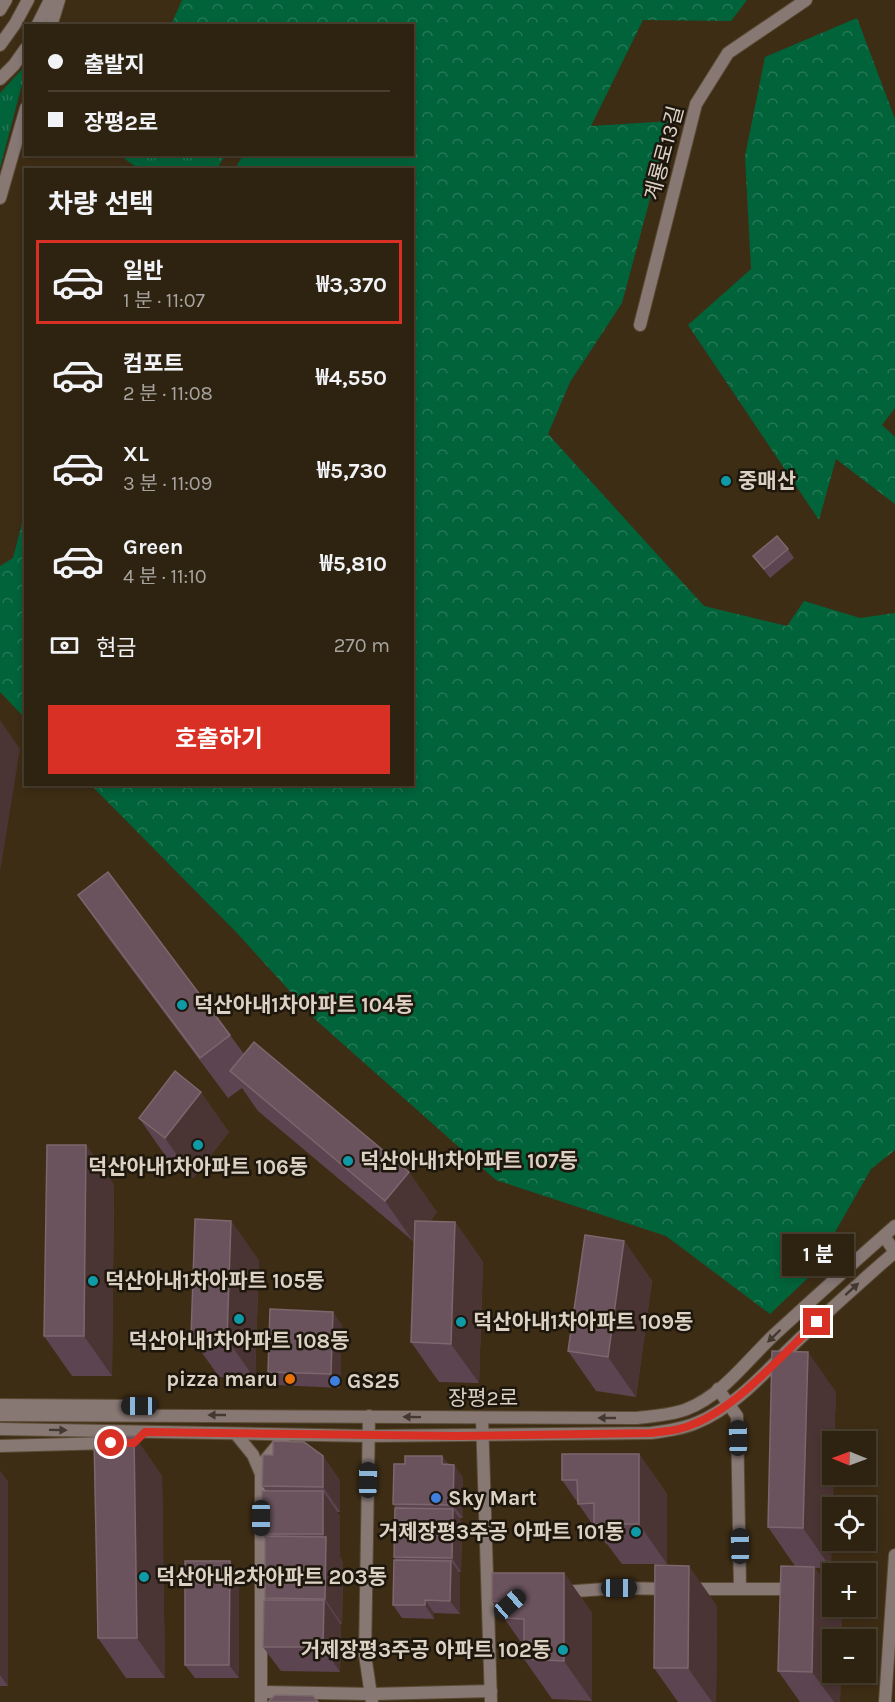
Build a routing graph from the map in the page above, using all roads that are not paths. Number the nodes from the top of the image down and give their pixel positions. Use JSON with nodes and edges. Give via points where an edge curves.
{"nodes":[{"id":1,"x":6,"y":0,"type":"edge"},
{"id":2,"x":28,"y":0,"type":"edge"},
{"id":3,"x":50,"y":0,"type":"edge"},
{"id":4,"x":59,"y":0,"type":"edge"},
{"id":5,"x":806,"y":0,"type":"edge"},
{"id":6,"x":0,"y":10,"type":"edge"},
{"id":7,"x":38,"y":24,"type":"edge"},
{"id":8,"x":52,"y":24,"type":"edge"},
{"id":9,"x":0,"y":45,"type":"edge"},
{"id":10,"x":24,"y":51,"type":"edge"},
{"id":11,"x":0,"y":79,"type":"edge"},
{"id":12,"x":24,"y":115,"type":"edge"},
{"id":13,"x":0,"y":198,"type":"edge"},
{"id":14,"x":640,"y":325,"type":"dead end"},
{"id":15,"x":895,"y":1226,"type":"edge"},
{"id":16,"x":884,"y":1236,"type":"junction"},
{"id":17,"x":895,"y":1252,"type":"edge"},
{"id":18,"x":718,"y":1389,"type":"junction"},
{"id":19,"x":728,"y":1404,"type":"junction"},
{"id":20,"x":0,"y":1405,"type":"edge"},
{"id":21,"x":147,"y":1414,"type":"junction"},
{"id":22,"x":0,"y":1415,"type":"edge"},
{"id":23,"x":369,"y":1416,"type":"junction"},
{"id":24,"x":482,"y":1418,"type":"junction"},
{"id":25,"x":0,"y":1429,"type":"edge"},
{"id":26,"x":145,"y":1432,"type":"junction"},
{"id":27,"x":236,"y":1434,"type":"junction"},
{"id":28,"x":286,"y":1435,"type":"junction"},
{"id":29,"x":369,"y":1436,"type":"junction"},
{"id":30,"x":482,"y":1436,"type":"junction"},
{"id":31,"x":0,"y":1446,"type":"edge"},
{"id":32,"x":261,"y":1474,"type":"junction"},
{"id":33,"x":895,"y":1555,"type":"edge"},
{"id":34,"x":740,"y":1589,"type":"junction"},
{"id":35,"x":810,"y":1589,"type":"edge"},
{"id":36,"x":545,"y":1592,"type":"edge"},
{"id":37,"x":261,"y":1697,"type":"edge"},
{"id":38,"x":490,"y":1697,"type":"edge"},
{"id":39,"x":372,"y":1698,"type":"edge"},
{"id":40,"x":885,"y":1702,"type":"edge"}],
"edges":[{"from":1,"to":6,"type":"street"},
{"from":2,"to":9,"type":"street"},
{"from":3,"to":7,"type":"street"},
{"from":4,"to":8,"type":"street"},
{"from":5,"to":14,"type":"street","name":"계룡로13길","via":[[728,53],[696,104]]},
{"from":10,"to":11,"type":"street"},
{"from":12,"to":13,"type":"street"},
{"from":15,"to":16,"type":"street","name":"장평2로"},
{"from":16,"to":17,"type":"street"},
{"from":16,"to":18,"type":"street","name":"장평2로","one_way":true},
{"from":19,"to":17,"type":"street","name":"장평2로","one_way":true},
{"from":18,"to":19,"type":"street"},
{"from":18,"to":24,"type":"street","name":"장평2로","one_way":true,"via":[[688,1409],[646,1417]]},
{"from":19,"to":30,"type":"street","name":"장평2로","via":[[697,1423],[676,1430]]},
{"from":19,"to":34,"type":"street","via":[[737,1416]]},
{"from":20,"to":21,"type":"street","via":[[139,1406]]},
{"from":21,"to":22,"type":"street","name":"장평2로"},
{"from":23,"to":21,"type":"street","name":"장평2로","one_way":true},
{"from":24,"to":23,"type":"street","name":"장평2로","one_way":true},
{"from":23,"to":29,"type":"street"},
{"from":24,"to":30,"type":"street"},
{"from":25,"to":26,"type":"street","name":"장평2로","one_way":true},
{"from":26,"to":27,"type":"street","name":"장평2로"},
{"from":26,"to":31,"type":"street","via":[[134,1443]]},
{"from":27,"to":28,"type":"street","name":"장평2로"},
{"from":27,"to":32,"type":"street","via":[[253,1455]]},
{"from":28,"to":29,"type":"street","name":"장평2로"},
{"from":28,"to":32,"type":"street","via":[[266,1459]]},
{"from":29,"to":30,"type":"street","name":"장평2로"},
{"from":29,"to":39,"type":"street","via":[[365,1655]]},
{"from":30,"to":38,"type":"street"},
{"from":32,"to":37,"type":"street"},
{"from":33,"to":40,"type":"street"},
{"from":34,"to":35,"type":"street"},
{"from":34,"to":36,"type":"street"},
{"from":37,"to":39,"type":"street"},
{"from":38,"to":39,"type":"street"}]}
